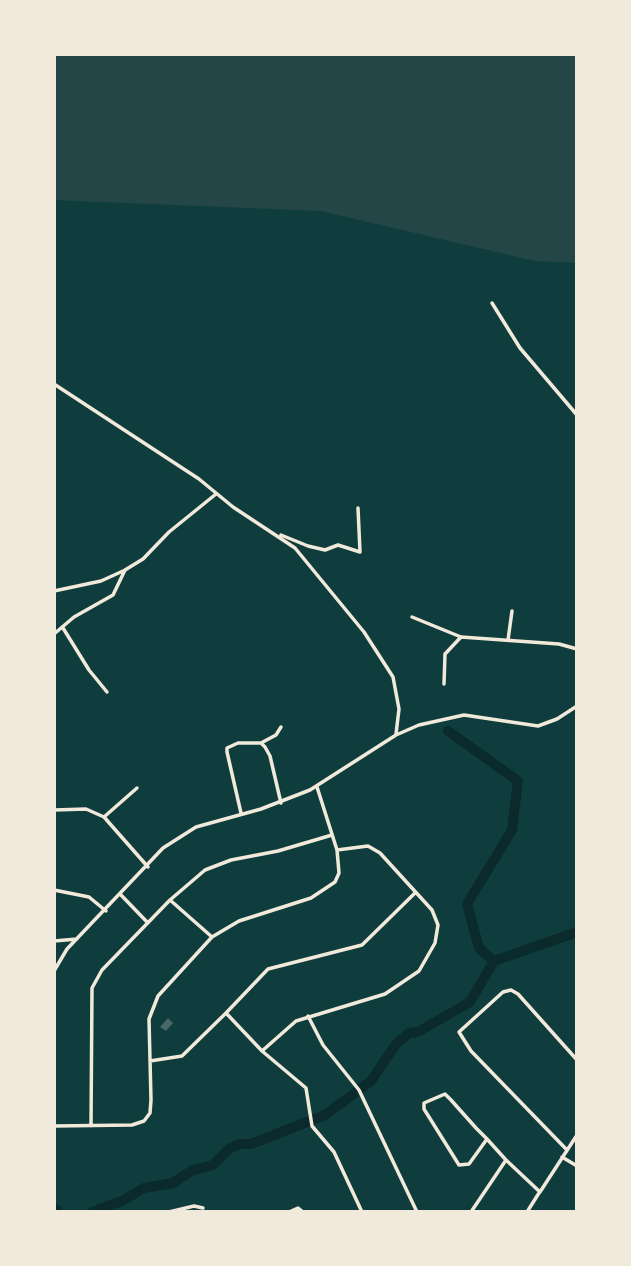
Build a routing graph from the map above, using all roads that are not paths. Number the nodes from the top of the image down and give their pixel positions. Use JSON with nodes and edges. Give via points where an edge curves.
{"nodes":[{"id":1,"x":492,"y":303,"type":"dead end"},
{"id":2,"x":54,"y":384,"type":"edge"},
{"id":3,"x":577,"y":415,"type":"edge"},
{"id":4,"x":217,"y":493,"type":"junction"},
{"id":5,"x":358,"y":508,"type":"dead end"},
{"id":6,"x":279,"y":535,"type":"junction"},
{"id":7,"x":125,"y":570,"type":"junction"},
{"id":8,"x":54,"y":591,"type":"edge"},
{"id":9,"x":512,"y":611,"type":"dead end"},
{"id":10,"x":412,"y":617,"type":"dead end"},
{"id":11,"x":63,"y":628,"type":"junction"},
{"id":12,"x":54,"y":634,"type":"edge"},
{"id":13,"x":461,"y":637,"type":"junction"},
{"id":14,"x":508,"y":640,"type":"junction"},
{"id":15,"x":577,"y":649,"type":"edge"},
{"id":16,"x":444,"y":684,"type":"dead end"},
{"id":17,"x":107,"y":692,"type":"dead end"},
{"id":18,"x":577,"y":706,"type":"edge"},
{"id":19,"x":281,"y":727,"type":"dead end"},
{"id":20,"x":396,"y":735,"type":"junction"},
{"id":21,"x":261,"y":743,"type":"junction"},
{"id":22,"x":317,"y":787,"type":"junction"},
{"id":23,"x":137,"y":788,"type":"dead end"},
{"id":24,"x":281,"y":803,"type":"junction"},
{"id":25,"x":54,"y":810,"type":"edge"},
{"id":26,"x":241,"y":814,"type":"junction"},
{"id":27,"x":104,"y":817,"type":"junction"},
{"id":28,"x":332,"y":835,"type":"junction"},
{"id":29,"x":337,"y":850,"type":"junction"},
{"id":30,"x":148,"y":867,"type":"junction"},
{"id":31,"x":54,"y":890,"type":"edge"},
{"id":32,"x":415,"y":892,"type":"junction"},
{"id":33,"x":121,"y":895,"type":"junction"},
{"id":34,"x":170,"y":900,"type":"junction"},
{"id":35,"x":106,"y":911,"type":"junction"},
{"id":36,"x":148,"y":923,"type":"junction"},
{"id":37,"x":212,"y":937,"type":"junction"},
{"id":38,"x":77,"y":939,"type":"junction"},
{"id":39,"x":54,"y":941,"type":"edge"},
{"id":40,"x":54,"y":971,"type":"edge"},
{"id":41,"x":226,"y":1013,"type":"junction"},
{"id":42,"x":307,"y":1016,"type":"junction"},
{"id":43,"x":262,"y":1051,"type":"junction"},
{"id":44,"x":577,"y":1060,"type":"edge"},
{"id":45,"x":150,"y":1062,"type":"junction"},
{"id":46,"x":54,"y":1126,"type":"edge"},
{"id":47,"x":91,"y":1126,"type":"junction"},
{"id":48,"x":577,"y":1135,"type":"edge"},
{"id":49,"x":487,"y":1139,"type":"junction"},
{"id":50,"x":567,"y":1150,"type":"junction"},
{"id":51,"x":562,"y":1157,"type":"junction"},
{"id":52,"x":506,"y":1160,"type":"junction"},
{"id":53,"x":577,"y":1166,"type":"edge"},
{"id":54,"x":540,"y":1192,"type":"junction"},
{"id":55,"x":203,"y":1208,"type":"dead end"},
{"id":56,"x":169,"y":1212,"type":"edge"},
{"id":57,"x":289,"y":1212,"type":"edge"},
{"id":58,"x":303,"y":1212,"type":"edge"},
{"id":59,"x":362,"y":1212,"type":"edge"},
{"id":60,"x":417,"y":1212,"type":"edge"},
{"id":61,"x":471,"y":1212,"type":"edge"},
{"id":62,"x":527,"y":1212,"type":"edge"}],
"edges":[{"from":1,"to":3,"type":"street","via":[[520,348]]},
{"from":2,"to":4,"type":"street"},
{"from":4,"to":6,"type":"street"},
{"from":4,"to":7,"type":"street"},
{"from":5,"to":6,"type":"street","via":[[360,552],[338,545],[325,550]]},
{"from":6,"to":20,"type":"street","via":[[337,597],[388,668],[400,709]]},
{"from":7,"to":8,"type":"street","via":[[101,581]]},
{"from":7,"to":11,"type":"street","via":[[113,595]]},
{"from":9,"to":14,"type":"street"},
{"from":10,"to":13,"type":"street"},
{"from":11,"to":12,"type":"street"},
{"from":11,"to":17,"type":"street"},
{"from":13,"to":14,"type":"street"},
{"from":13,"to":16,"type":"street","via":[[444,654]]},
{"from":14,"to":15,"type":"street"},
{"from":18,"to":20,"type":"street","via":[[538,726],[464,715]]},
{"from":19,"to":21,"type":"street"},
{"from":20,"to":22,"type":"street"},
{"from":21,"to":24,"type":"street","via":[[270,756]]},
{"from":21,"to":26,"type":"street","via":[[228,748]]},
{"from":22,"to":24,"type":"street"},
{"from":22,"to":28,"type":"street"},
{"from":23,"to":27,"type":"street"},
{"from":24,"to":26,"type":"street"},
{"from":25,"to":27,"type":"street","via":[[86,809]]},
{"from":26,"to":30,"type":"street","via":[[180,835]]},
{"from":27,"to":30,"type":"street"},
{"from":28,"to":29,"type":"street"},
{"from":28,"to":34,"type":"street","via":[[217,864]]},
{"from":29,"to":32,"type":"street","via":[[368,846]]},
{"from":29,"to":37,"type":"street","via":[[339,873],[326,891],[239,921]]},
{"from":30,"to":33,"type":"street"},
{"from":31,"to":35,"type":"street","via":[[89,897]]},
{"from":32,"to":41,"type":"street","via":[[362,945],[268,970]]},
{"from":32,"to":42,"type":"street","via":[[432,910],[438,925],[435,943],[419,971],[385,994]]},
{"from":33,"to":35,"type":"street"},
{"from":33,"to":36,"type":"street"},
{"from":34,"to":36,"type":"street"},
{"from":34,"to":37,"type":"street"},
{"from":35,"to":38,"type":"street"},
{"from":36,"to":47,"type":"street","via":[[102,970],[92,988]]},
{"from":37,"to":45,"type":"street","via":[[151,1008]]},
{"from":38,"to":39,"type":"street"},
{"from":38,"to":40,"type":"street"},
{"from":41,"to":43,"type":"street"},
{"from":41,"to":45,"type":"street","via":[[182,1056]]},
{"from":42,"to":43,"type":"street"},
{"from":42,"to":60,"type":"street","via":[[323,1045],[359,1090]]},
{"from":43,"to":59,"type":"street","via":[[306,1088],[312,1126],[334,1152]]},
{"from":44,"to":50,"type":"street","via":[[511,990],[459,1032],[471,1051]]},
{"from":45,"to":47,"type":"street","via":[[148,1118],[132,1125]]},
{"from":46,"to":47,"type":"street"},
{"from":48,"to":50,"type":"street"},
{"from":49,"to":49,"type":"street","via":[[444,1094],[424,1103],[459,1165],[469,1164]]},
{"from":49,"to":52,"type":"street"},
{"from":50,"to":51,"type":"street"},
{"from":51,"to":53,"type":"street"},
{"from":51,"to":54,"type":"street"},
{"from":52,"to":54,"type":"street"},
{"from":52,"to":61,"type":"street"},
{"from":54,"to":62,"type":"street"},
{"from":55,"to":56,"type":"street"},
{"from":57,"to":58,"type":"street","via":[[298,1208]]}]}
